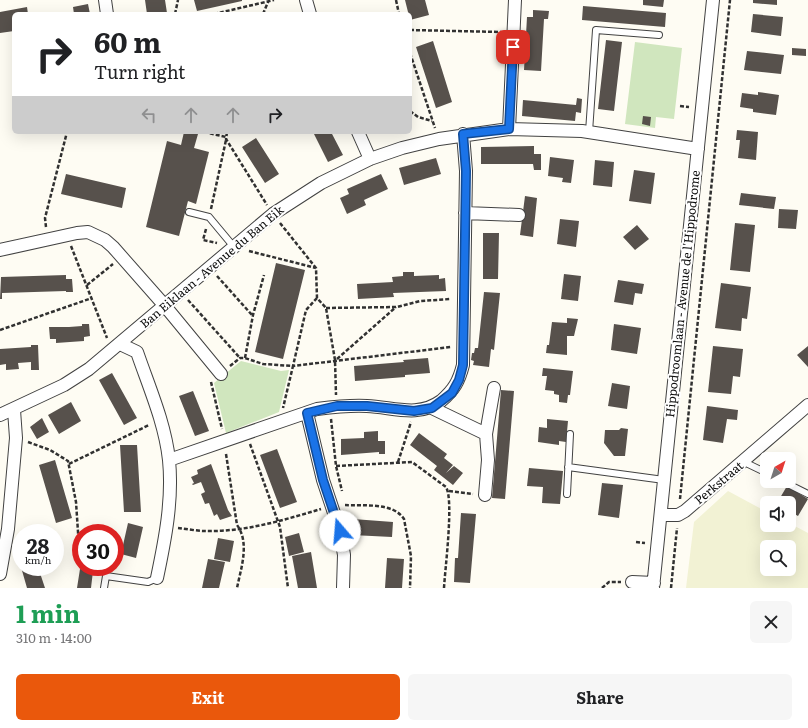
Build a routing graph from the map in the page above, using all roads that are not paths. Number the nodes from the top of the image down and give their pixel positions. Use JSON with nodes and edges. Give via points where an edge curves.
{"nodes":[{"id":1,"x":105,"y":0,"type":"edge"},
{"id":2,"x":306,"y":0,"type":"edge"},
{"id":3,"x":515,"y":0,"type":"edge"},
{"id":4,"x":713,"y":0,"type":"edge"},
{"id":5,"x":107,"y":12,"type":"edge"},
{"id":6,"x":309,"y":12,"type":"edge"},
{"id":7,"x":659,"y":35,"type":"dead end"},
{"id":8,"x":509,"y":129,"type":"junction"},
{"id":9,"x":589,"y":132,"type":"junction"},
{"id":10,"x":359,"y":134,"type":"edge"},
{"id":11,"x":463,"y":134,"type":"junction"},
{"id":12,"x":698,"y":149,"type":"junction"},
{"id":13,"x":370,"y":159,"type":"junction"},
{"id":14,"x":189,"y":212,"type":"dead end"},
{"id":15,"x":465,"y":213,"type":"junction"},
{"id":16,"x":519,"y":215,"type":"dead end"},
{"id":17,"x":234,"y":247,"type":"junction"},
{"id":18,"x":0,"y":250,"type":"edge"},
{"id":19,"x":165,"y":306,"type":"junction"},
{"id":20,"x":120,"y":344,"type":"junction"},
{"id":21,"x":221,"y":374,"type":"road end"},
{"id":22,"x":494,"y":388,"type":"dead end"},
{"id":23,"x":808,"y":405,"type":"edge"},
{"id":24,"x":432,"y":408,"type":"junction"},
{"id":25,"x":14,"y":410,"type":"junction"},
{"id":26,"x":307,"y":413,"type":"junction"},
{"id":27,"x":0,"y":415,"type":"edge"},
{"id":28,"x":486,"y":434,"type":"junction"},
{"id":29,"x":570,"y":434,"type":"dead end"},
{"id":30,"x":169,"y":460,"type":"junction"},
{"id":31,"x":744,"y":462,"type":"junction"},
{"id":32,"x":568,"y":467,"type":"junction"},
{"id":33,"x":760,"y":470,"type":"edge"},
{"id":34,"x":664,"y":480,"type":"junction"},
{"id":35,"x":796,"y":488,"type":"edge"},
{"id":36,"x":567,"y":494,"type":"dead end"},
{"id":37,"x":808,"y":494,"type":"edge"},
{"id":38,"x":485,"y":495,"type":"road end"},
{"id":39,"x":661,"y":516,"type":"junction"},
{"id":40,"x":0,"y":574,"type":"edge"},
{"id":41,"x":157,"y":578,"type":"joint"},
{"id":42,"x":632,"y":582,"type":"road end"},
{"id":43,"x":654,"y":586,"type":"edge"},
{"id":44,"x":104,"y":588,"type":"edge"},
{"id":45,"x":343,"y":588,"type":"edge"}],
"edges":[{"from":1,"to":5,"type":"street"},
{"from":2,"to":6,"type":"street"},
{"from":3,"to":8,"type":"street"},
{"from":4,"to":12,"type":"street","name":"Hippodroomlaan - Avenue de l'Hippodrome"},
{"from":7,"to":9,"type":"lane","via":[[596,30]]},
{"from":8,"to":9,"type":"street","name":"Ban Eiklaan - Avenue du Ban Eik"},
{"from":8,"to":11,"type":"street","name":"Ban Eiklaan - Avenue du Ban Eik"},
{"from":9,"to":12,"type":"street","name":"Ban Eiklaan - Avenue du Ban Eik"},
{"from":10,"to":13,"type":"street"},
{"from":11,"to":13,"type":"street","name":"Ban Eiklaan - Avenue du Ban Eik","via":[[402,148]]},
{"from":11,"to":15,"type":"street","via":[[466,171]]},
{"from":12,"to":34,"type":"street","name":"Hippodroomlaan - Avenue de l'Hippodrome"},
{"from":13,"to":17,"type":"street","name":"Ban Eiklaan - Avenue du Ban Eik","via":[[321,183],[273,214]]},
{"from":14,"to":17,"type":"lane","via":[[209,217]]},
{"from":15,"to":16,"type":"street"},
{"from":15,"to":24,"type":"street","via":[[463,365],[452,393]]},
{"from":17,"to":19,"type":"street","name":"Ban Eiklaan - Avenue du Ban Eik"},
{"from":18,"to":19,"type":"street","via":[[66,234],[88,232],[105,240]]},
{"from":19,"to":20,"type":"street","name":"Ban Eiklaan - Avenue du Ban Eik"},
{"from":19,"to":21,"type":"street"},
{"from":20,"to":25,"type":"street","name":"Ban Eiklaan - Avenue du Ban Eik","via":[[94,366],[64,385]]},
{"from":20,"to":30,"type":"street","via":[[137,352],[160,419]]},
{"from":22,"to":28,"type":"street"},
{"from":23,"to":31,"type":"street","name":"Perkstraat"},
{"from":24,"to":26,"type":"street","via":[[414,411],[337,406]]},
{"from":24,"to":28,"type":"street"},
{"from":25,"to":27,"type":"street","name":"Ban Eiklaan - Avenue du Ban Eik"},
{"from":25,"to":40,"type":"street","via":[[16,438],[8,529]]},
{"from":26,"to":30,"type":"street"},
{"from":26,"to":45,"type":"street","via":[[323,480],[340,531],[344,555]]},
{"from":28,"to":38,"type":"street","via":[[488,460]]},
{"from":29,"to":32,"type":"lane"},
{"from":30,"to":41,"type":"street","via":[[168,526]]},
{"from":31,"to":33,"type":"lane"},
{"from":31,"to":39,"type":"street","name":"Perkstraat","via":[[678,515]]},
{"from":32,"to":34,"type":"lane"},
{"from":32,"to":36,"type":"lane"},
{"from":34,"to":39,"type":"street","name":"Hippodroomlaan - Avenue de l'Hippodrome"},
{"from":35,"to":37,"type":"lane"},
{"from":39,"to":43,"type":"street","name":"Hippodroomlaan - Avenue de l'Hippodrome"},
{"from":41,"to":44,"type":"lane","via":[[148,582],[106,576]]},
{"from":42,"to":43,"type":"street"}]}
